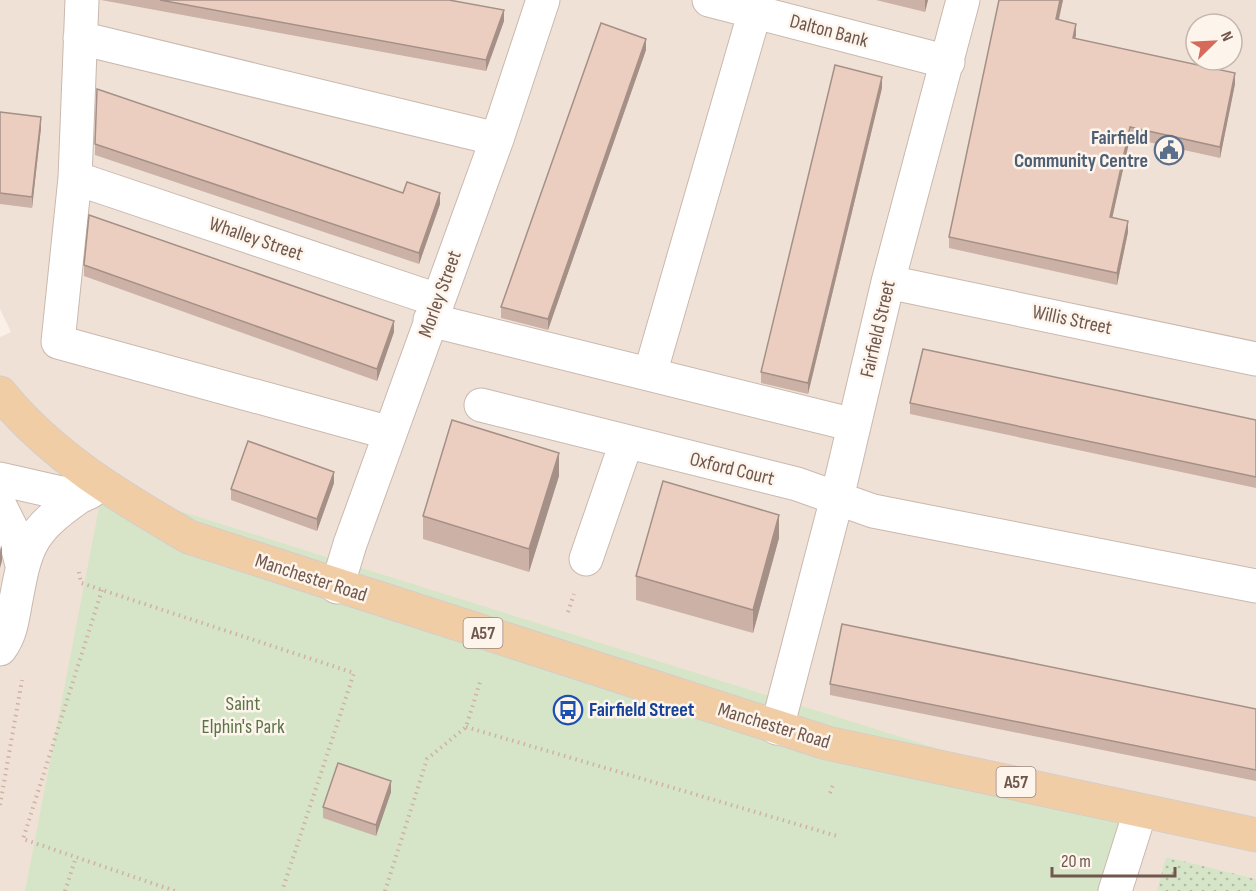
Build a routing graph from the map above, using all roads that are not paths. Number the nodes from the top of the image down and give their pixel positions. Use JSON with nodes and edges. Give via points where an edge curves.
{"nodes":[{"id":1,"x":82,"y":0,"type":"edge"},
{"id":2,"x":543,"y":0,"type":"edge"},
{"id":3,"x":710,"y":0,"type":"edge"},
{"id":4,"x":963,"y":0,"type":"edge"},
{"id":5,"x":755,"y":11,"type":"junction"},
{"id":6,"x":80,"y":38,"type":"junction"},
{"id":7,"x":948,"y":62,"type":"junction"},
{"id":8,"x":497,"y":139,"type":"junction"},
{"id":9,"x":75,"y":178,"type":"junction"},
{"id":10,"x":888,"y":282,"type":"junction"},
{"id":11,"x":434,"y":310,"type":"junction"},
{"id":12,"x":1256,"y":358,"type":"edge"},
{"id":13,"x":650,"y":374,"type":"junction"},
{"id":14,"x":0,"y":393,"type":"edge"},
{"id":15,"x":481,"y":405,"type":"dead end"},
{"id":16,"x":854,"y":425,"type":"junction"},
{"id":17,"x":390,"y":433,"type":"junction"},
{"id":18,"x":626,"y":443,"type":"junction"},
{"id":19,"x":0,"y":479,"type":"edge"},
{"id":20,"x":91,"y":492,"type":"junction"},
{"id":21,"x":837,"y":498,"type":"junction"},
{"id":22,"x":0,"y":506,"type":"edge"},
{"id":23,"x":586,"y":559,"type":"dead end"},
{"id":24,"x":22,"y":565,"type":"junction"},
{"id":25,"x":1256,"y":586,"type":"edge"},
{"id":26,"x":337,"y":587,"type":"junction"},
{"id":27,"x":5,"y":642,"type":"edge"},
{"id":28,"x":777,"y":728,"type":"junction"},
{"id":29,"x":1140,"y":812,"type":"junction"},
{"id":30,"x":1256,"y":835,"type":"edge"},
{"id":31,"x":1115,"y":891,"type":"edge"}],
"edges":[{"from":1,"to":6,"type":"street"},
{"from":2,"to":8,"type":"street","name":"Morley Street"},
{"from":3,"to":5,"type":"street","name":"Dalton Bank"},
{"from":4,"to":7,"type":"street","name":"Fairfield Street"},
{"from":5,"to":7,"type":"street","name":"Dalton Bank"},
{"from":5,"to":13,"type":"street"},
{"from":6,"to":8,"type":"street"},
{"from":6,"to":9,"type":"street"},
{"from":7,"to":10,"type":"street","name":"Fairfield Street"},
{"from":8,"to":11,"type":"street","name":"Morley Street"},
{"from":9,"to":11,"type":"street","name":"Whalley Street"},
{"from":9,"to":17,"type":"street","via":[[58,342]]},
{"from":10,"to":12,"type":"street","name":"Willis Street"},
{"from":10,"to":16,"type":"street","name":"Fairfield Street"},
{"from":11,"to":13,"type":"street","name":"Whalley Street"},
{"from":11,"to":17,"type":"street","name":"Morley Street"},
{"from":13,"to":16,"type":"street","name":"Whalley Street"},
{"from":14,"to":20,"type":"main road","name":"Manchester Road","number":"A57","via":[[68,460]]},
{"from":15,"to":18,"type":"street","name":"Oxford Court"},
{"from":16,"to":21,"type":"street","name":"Fairfield Street"},
{"from":17,"to":26,"type":"street","name":"Morley Street"},
{"from":18,"to":21,"type":"street","name":"Oxford Court","via":[[797,484]]},
{"from":18,"to":23,"type":"street"},
{"from":19,"to":20,"type":"street"},
{"from":20,"to":24,"type":"street","via":[[39,528]]},
{"from":20,"to":26,"type":"main road","name":"Manchester Road","number":"A57","via":[[189,537]]},
{"from":21,"to":25,"type":"street","name":"Oxford Court","via":[[873,511]]},
{"from":21,"to":28,"type":"street","name":"Fairfield Street"},
{"from":22,"to":24,"type":"street","via":[[14,534]]},
{"from":24,"to":27,"type":"street"},
{"from":26,"to":28,"type":"main road","name":"Manchester Road","number":"A57"},
{"from":28,"to":29,"type":"main road","name":"Manchester Road","number":"A57","via":[[848,749]]},
{"from":29,"to":30,"type":"main road","name":"Manchester Road","number":"A57"},
{"from":29,"to":31,"type":"street"}]}
